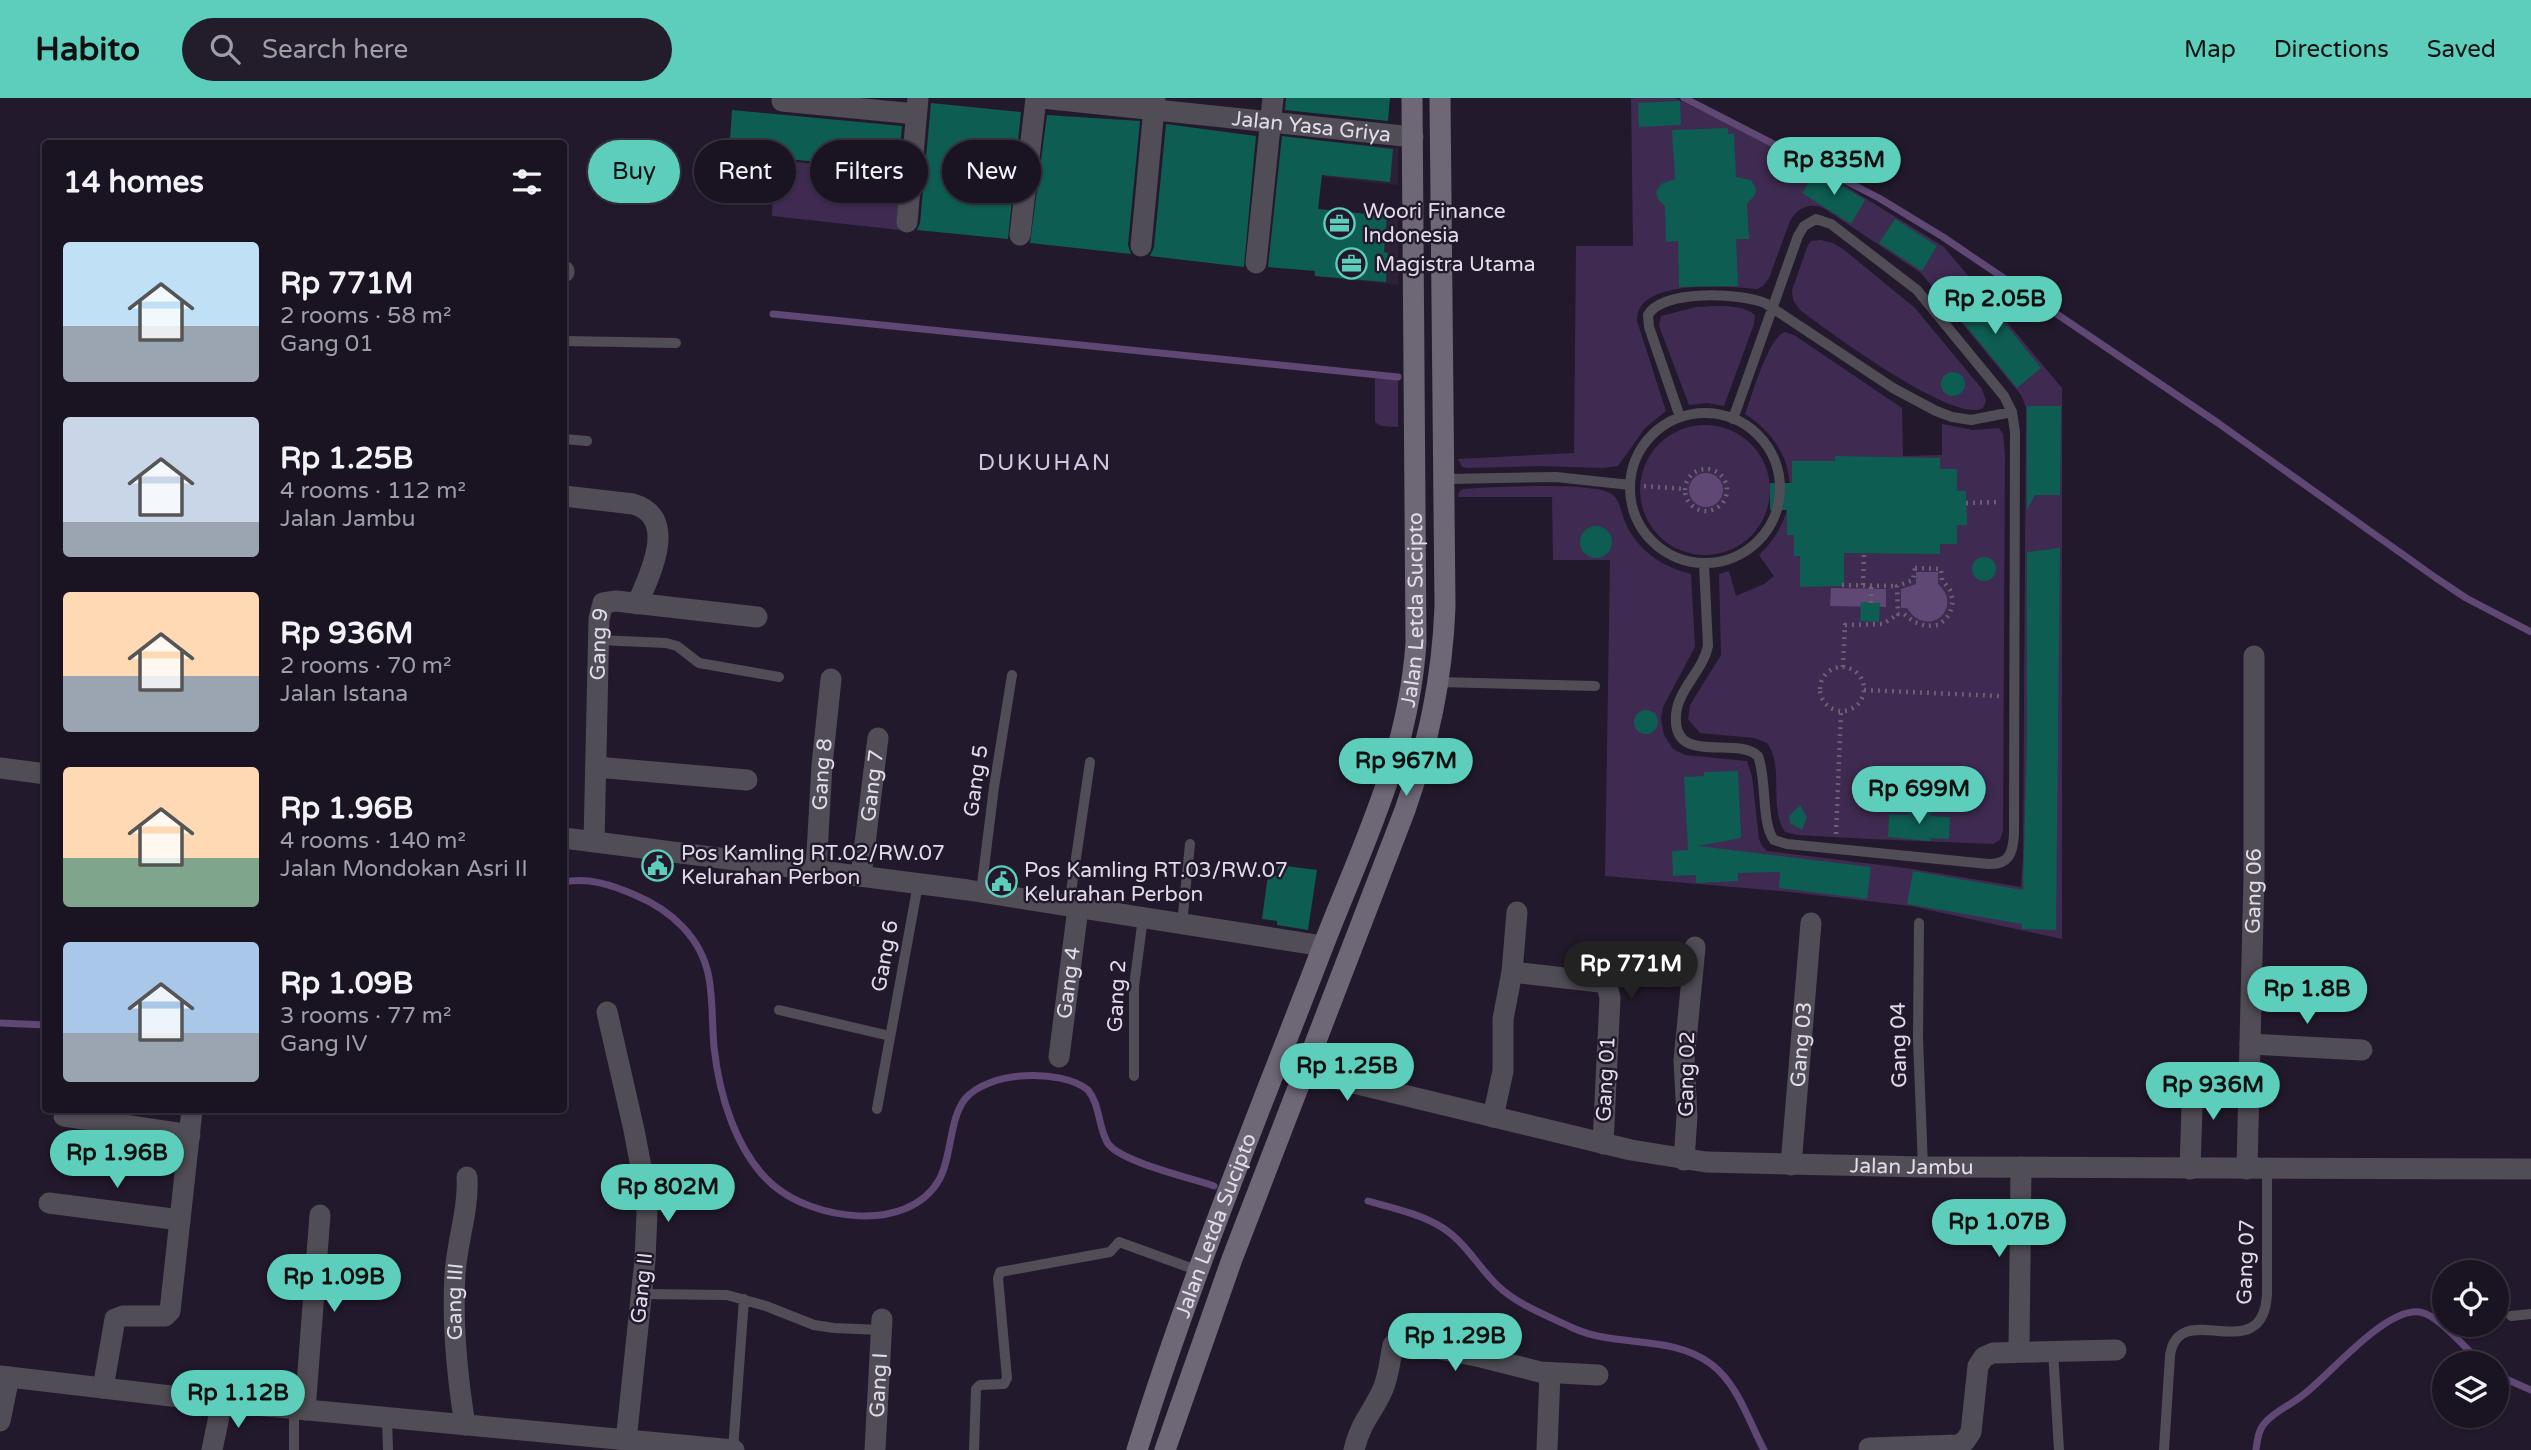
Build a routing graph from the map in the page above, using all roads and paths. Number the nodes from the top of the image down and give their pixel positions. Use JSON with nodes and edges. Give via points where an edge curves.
{"nodes":[{"id":1,"x":1036,"y":98,"type":"edge"},
{"id":2,"x":1042,"y":98,"type":"edge"},
{"id":3,"x":1273,"y":98,"type":"edge"},
{"id":4,"x":1412,"y":98,"type":"edge"},
{"id":5,"x":1440,"y":98,"type":"edge"},
{"id":6,"x":782,"y":101,"type":"dead end"},
{"id":7,"x":1154,"y":104,"type":"edge"},
{"id":8,"x":917,"y":106,"type":"edge"},
{"id":9,"x":1270,"y":122,"type":"junction"},
{"id":10,"x":1413,"y":137,"type":"junction"},
{"id":11,"x":906,"y":222,"type":"dead end"},
{"id":12,"x":1020,"y":234,"type":"dead end"},
{"id":13,"x":1141,"y":246,"type":"dead end"},
{"id":14,"x":1256,"y":262,"type":"dead end"},
{"id":15,"x":1773,"y":307,"type":"junction"},
{"id":16,"x":567,"y":341,"type":"edge"},
{"id":17,"x":676,"y":342,"type":"dead end"},
{"id":18,"x":2012,"y":412,"type":"junction"},
{"id":19,"x":1680,"y":417,"type":"junction"},
{"id":20,"x":1733,"y":419,"type":"junction"},
{"id":21,"x":567,"y":439,"type":"edge"},
{"id":22,"x":587,"y":441,"type":"dead end"},
{"id":23,"x":1446,"y":479,"type":"junction"},
{"id":24,"x":1416,"y":481,"type":"junction"},
{"id":25,"x":1630,"y":485,"type":"junction"},
{"id":26,"x":1685,"y":489,"type":"junction"},
{"id":27,"x":567,"y":496,"type":"edge"},
{"id":28,"x":2015,"y":502,"type":"junction"},
{"id":29,"x":1966,"y":503,"type":"dead end"},
{"id":30,"x":1864,"y":553,"type":"dead end"},
{"id":31,"x":1704,"y":564,"type":"junction"},
{"id":32,"x":1842,"y":585,"type":"dead end"},
{"id":33,"x":1863,"y":585,"type":"junction"},
{"id":34,"x":1897,"y":586,"type":"junction"},
{"id":35,"x":1871,"y":587,"type":"junction"},
{"id":36,"x":1871,"y":603,"type":"dead end"},
{"id":37,"x":637,"y":604,"type":"junction"},
{"id":38,"x":1898,"y":614,"type":"junction"},
{"id":39,"x":757,"y":617,"type":"dead end"},
{"id":40,"x":598,"y":640,"type":"junction"},
{"id":41,"x":2254,"y":656,"type":"dead end"},
{"id":42,"x":1843,"y":667,"type":"junction"},
{"id":43,"x":1012,"y":675,"type":"dead end"},
{"id":44,"x":779,"y":677,"type":"dead end"},
{"id":45,"x":831,"y":680,"type":"dead end"},
{"id":46,"x":1439,"y":681,"type":"junction"},
{"id":47,"x":1595,"y":686,"type":"dead end"},
{"id":48,"x":1864,"y":691,"type":"junction"},
{"id":49,"x":2014,"y":697,"type":"junction"},
{"id":50,"x":1841,"y":712,"type":"junction"},
{"id":51,"x":877,"y":738,"type":"dead end"},
{"id":52,"x":1090,"y":762,"type":"dead end"},
{"id":53,"x":596,"y":767,"type":"junction"},
{"id":54,"x":0,"y":768,"type":"edge"},
{"id":55,"x":42,"y":773,"type":"edge"},
{"id":56,"x":747,"y":780,"type":"dead end"},
{"id":57,"x":567,"y":838,"type":"edge"},
{"id":58,"x":594,"y":842,"type":"junction"},
{"id":59,"x":1190,"y":844,"type":"dead end"},
{"id":60,"x":1835,"y":849,"type":"junction"},
{"id":61,"x":816,"y":870,"type":"junction"},
{"id":62,"x":861,"y":876,"type":"junction"},
{"id":63,"x":918,"y":884,"type":"junction"},
{"id":64,"x":981,"y":892,"type":"junction"},
{"id":65,"x":1074,"y":907,"type":"junction"},
{"id":66,"x":1517,"y":912,"type":"dead end"},
{"id":67,"x":1143,"y":918,"type":"junction"},
{"id":68,"x":1811,"y":923,"type":"dead end"},
{"id":69,"x":1919,"y":923,"type":"dead end"},
{"id":70,"x":1182,"y":924,"type":"junction"},
{"id":71,"x":1327,"y":937,"type":"junction"},
{"id":72,"x":1355,"y":937,"type":"junction"},
{"id":73,"x":1695,"y":947,"type":"dead end"},
{"id":74,"x":1512,"y":972,"type":"junction"},
{"id":75,"x":779,"y":1010,"type":"dead end"},
{"id":76,"x":607,"y":1012,"type":"dead end"},
{"id":77,"x":890,"y":1035,"type":"junction"},
{"id":78,"x":2250,"y":1044,"type":"junction"},
{"id":79,"x":2362,"y":1050,"type":"dead end"},
{"id":80,"x":1059,"y":1056,"type":"dead end"},
{"id":81,"x":1304,"y":1071,"type":"junction"},
{"id":82,"x":2193,"y":1074,"type":"dead end"},
{"id":83,"x":1134,"y":1076,"type":"dead end"},
{"id":84,"x":877,"y":1109,"type":"dead end"},
{"id":85,"x":192,"y":1113,"type":"edge"},
{"id":86,"x":64,"y":1116,"type":"dead end"},
{"id":87,"x":1493,"y":1117,"type":"junction"},
{"id":88,"x":190,"y":1135,"type":"junction"},
{"id":89,"x":1603,"y":1144,"type":"junction"},
{"id":90,"x":1684,"y":1160,"type":"junction"},
{"id":91,"x":1791,"y":1165,"type":"junction"},
{"id":92,"x":1923,"y":1167,"type":"junction"},
{"id":93,"x":2021,"y":1167,"type":"junction"},
{"id":94,"x":2190,"y":1168,"type":"junction"},
{"id":95,"x":2257,"y":1169,"type":"junction"},
{"id":96,"x":2531,"y":1169,"type":"edge"},
{"id":97,"x":467,"y":1177,"type":"dead end"},
{"id":98,"x":49,"y":1203,"type":"dead end"},
{"id":99,"x":320,"y":1214,"type":"dead end"},
{"id":100,"x":180,"y":1220,"type":"junction"},
{"id":101,"x":1207,"y":1250,"type":"junction"},
{"id":102,"x":1232,"y":1259,"type":"junction"},
{"id":103,"x":1199,"y":1271,"type":"junction"},
{"id":104,"x":642,"y":1293,"type":"junction"},
{"id":105,"x":744,"y":1299,"type":"junction"},
{"id":106,"x":2531,"y":1314,"type":"edge"},
{"id":107,"x":2511,"y":1316,"type":"dead end"},
{"id":108,"x":882,"y":1324,"type":"joint"},
{"id":109,"x":2116,"y":1350,"type":"dead end"},
{"id":110,"x":2019,"y":1351,"type":"junction"},
{"id":111,"x":2053,"y":1351,"type":"junction"},
{"id":112,"x":1550,"y":1373,"type":"junction"},
{"id":113,"x":1598,"y":1375,"type":"dead end"},
{"id":114,"x":4,"y":1376,"type":"edge"},
{"id":115,"x":103,"y":1388,"type":"junction"},
{"id":116,"x":222,"y":1402,"type":"junction"},
{"id":117,"x":300,"y":1409,"type":"junction"},
{"id":118,"x":387,"y":1418,"type":"junction"},
{"id":119,"x":0,"y":1421,"type":"edge"},
{"id":120,"x":465,"y":1425,"type":"junction"},
{"id":121,"x":626,"y":1441,"type":"junction"},
{"id":122,"x":588,"y":1444,"type":"edge"},
{"id":123,"x":1869,"y":1448,"type":"dead end"},
{"id":124,"x":212,"y":1450,"type":"edge"},
{"id":125,"x":294,"y":1450,"type":"edge"},
{"id":126,"x":388,"y":1450,"type":"edge"},
{"id":127,"x":734,"y":1450,"type":"edge"},
{"id":128,"x":875,"y":1450,"type":"edge"},
{"id":129,"x":974,"y":1450,"type":"edge"},
{"id":130,"x":1137,"y":1450,"type":"edge"},
{"id":131,"x":1165,"y":1450,"type":"edge"},
{"id":132,"x":1354,"y":1450,"type":"edge"},
{"id":133,"x":1547,"y":1450,"type":"edge"},
{"id":134,"x":2059,"y":1450,"type":"edge"},
{"id":135,"x":2164,"y":1450,"type":"edge"}],
"edges":[{"from":1,"to":12,"type":"street"},
{"from":2,"to":7,"type":"street","name":"Jalan Yasa Griya"},
{"from":3,"to":9,"type":"street"},
{"from":4,"to":10,"type":"main road","name":"Jalan Letda Sucipto"},
{"from":5,"to":23,"type":"main road","name":"Jalan Letda Sucipto"},
{"from":6,"to":8,"type":"street"},
{"from":7,"to":9,"type":"street","name":"Jalan Yasa Griya"},
{"from":7,"to":13,"type":"street"},
{"from":8,"to":11,"type":"street"},
{"from":9,"to":10,"type":"street","name":"Jalan Yasa Griya"},
{"from":9,"to":14,"type":"street"},
{"from":10,"to":24,"type":"main road","name":"Jalan Letda Sucipto"},
{"from":15,"to":18,"type":"lane","via":[[1893,388],[1936,411],[1971,420]]},
{"from":15,"to":18,"type":"lane","via":[[1801,230],[1811,221],[1825,222],[1917,290],[2004,396]]},
{"from":15,"to":19,"type":"lane","via":[[1749,298],[1712,296],[1680,298],[1651,309],[1649,327]]},
{"from":15,"to":20,"type":"lane"},
{"from":16,"to":17,"type":"lane"},
{"from":18,"to":28,"type":"lane"},
{"from":19,"to":20,"type":"lane","via":[[1710,413]]},
{"from":19,"to":25,"type":"lane","via":[[1646,441]]},
{"from":20,"to":31,"type":"lane","via":[[1754,431],[1769,449],[1778,471],[1780,495],[1767,531],[1749,549]]},
{"from":21,"to":22,"type":"lane"},
{"from":23,"to":24,"type":"main road"},
{"from":23,"to":25,"type":"lane","via":[[1556,477]]},
{"from":23,"to":46,"type":"main road","name":"Jalan Letda Sucipto"},
{"from":24,"to":71,"type":"main road","name":"Jalan Letda Sucipto","via":[[1416,643],[1408,708],[1387,789]]},
{"from":25,"to":26,"type":"path"},
{"from":25,"to":31,"type":"lane","via":[[1634,511],[1654,544],[1675,557]]},
{"from":26,"to":26,"type":"path","via":[[1693,507],[1706,511],[1723,502],[1727,489],[1717,472],[1703,469],[1690,476]]},
{"from":27,"to":37,"type":"street","via":[[643,506],[652,517],[658,549]]},
{"from":28,"to":29,"type":"path"},
{"from":28,"to":49,"type":"lane"},
{"from":30,"to":33,"type":"path"},
{"from":31,"to":60,"type":"lane","via":[[1708,646],[1680,701],[1678,730],[1694,746],[1748,749],[1758,755],[1768,831],[1774,840]]},
{"from":32,"to":33,"type":"path"},
{"from":33,"to":35,"type":"path"},
{"from":34,"to":35,"type":"path"},
{"from":34,"to":38,"type":"path"},
{"from":34,"to":38,"type":"path","via":[[1913,580],[1915,568],[1938,568],[1953,601],[1947,617],[1934,626],[1921,626]]},
{"from":35,"to":36,"type":"path"},
{"from":37,"to":39,"type":"street","name":"Gang 9"},
{"from":37,"to":40,"type":"street","name":"Gang 9","via":[[603,603]]},
{"from":38,"to":42,"type":"path","via":[[1883,624],[1845,625]]},
{"from":40,"to":44,"type":"lane","via":[[666,643],[699,663]]},
{"from":40,"to":53,"type":"street","name":"Gang 9"},
{"from":41,"to":78,"type":"street","name":"Gang 06"},
{"from":42,"to":48,"type":"path","via":[[1856,672]]},
{"from":42,"to":50,"type":"path","via":[[1824,676],[1820,689],[1825,703]]},
{"from":43,"to":64,"type":"lane","name":"Gang 5"},
{"from":45,"to":61,"type":"street","name":"Gang 8"},
{"from":46,"to":47,"type":"lane"},
{"from":46,"to":72,"type":"main road","name":"Jalan Letda Sucipto","via":[[1419,768]]},
{"from":48,"to":49,"type":"path"},
{"from":48,"to":50,"type":"path","via":[[1859,705]]},
{"from":49,"to":60,"type":"lane","via":[[2014,834],[2007,860],[1988,864]]},
{"from":50,"to":60,"type":"path"},
{"from":51,"to":62,"type":"street","name":"Gang 7"},
{"from":52,"to":65,"type":"lane"},
{"from":53,"to":56,"type":"street"},
{"from":53,"to":58,"type":"street","name":"Gang 9"},
{"from":54,"to":55,"type":"street"},
{"from":57,"to":58,"type":"street"},
{"from":58,"to":61,"type":"street"},
{"from":59,"to":70,"type":"lane"},
{"from":61,"to":62,"type":"street"},
{"from":62,"to":63,"type":"street"},
{"from":63,"to":64,"type":"street"},
{"from":63,"to":77,"type":"lane","name":"Gang 6"},
{"from":64,"to":65,"type":"street"},
{"from":65,"to":67,"type":"street"},
{"from":65,"to":80,"type":"street","name":"Gang 4"},
{"from":66,"to":74,"type":"street"},
{"from":67,"to":70,"type":"street"},
{"from":67,"to":83,"type":"lane","name":"Gang 2","via":[[1134,986]]},
{"from":68,"to":91,"type":"street","name":"Gang 03"},
{"from":69,"to":92,"type":"lane","name":"Gang 04"},
{"from":70,"to":71,"type":"street"},
{"from":71,"to":72,"type":"main road"},
{"from":71,"to":101,"type":"main road","name":"Jalan Letda Sucipto"},
{"from":72,"to":81,"type":"main road","name":"Jalan Letda Sucipto"},
{"from":73,"to":90,"type":"street","name":"Gang 02","via":[[1684,1062]]},
{"from":74,"to":87,"type":"street","via":[[1502,1028],[1503,1071]]},
{"from":74,"to":89,"type":"street","name":"Gang 01","via":[[1606,985],[1610,999]]},
{"from":75,"to":77,"type":"lane"},
{"from":76,"to":104,"type":"street","name":"Gang II","via":[[645,1188]]},
{"from":77,"to":84,"type":"lane","name":"Gang 6"},
{"from":78,"to":79,"type":"street"},
{"from":78,"to":95,"type":"street","name":"Gang 06"},
{"from":81,"to":87,"type":"street","name":"Jalan Jambu"},
{"from":81,"to":102,"type":"main road","name":"Jalan Letda Sucipto"},
{"from":82,"to":94,"type":"street"},
{"from":85,"to":88,"type":"street"},
{"from":86,"to":88,"type":"street"},
{"from":87,"to":89,"type":"street","name":"Jalan Jambu"},
{"from":88,"to":100,"type":"street"},
{"from":89,"to":90,"type":"street","name":"Jalan Jambu"},
{"from":90,"to":91,"type":"street","name":"Jalan Jambu"},
{"from":91,"to":92,"type":"street","name":"Jalan Jambu"},
{"from":92,"to":93,"type":"street","name":"Jalan Jambu"},
{"from":93,"to":94,"type":"street","name":"Jalan Jambu"},
{"from":93,"to":110,"type":"street"},
{"from":94,"to":95,"type":"street","name":"Jalan Jambu"},
{"from":95,"to":96,"type":"street","name":"Jalan Jambu"},
{"from":95,"to":135,"type":"lane","name":"Gang 07","via":[[2265,1314],[2251,1329],[2194,1330],[2173,1344]]},
{"from":97,"to":120,"type":"street","name":"Gang III","via":[[454,1320]]},
{"from":98,"to":100,"type":"street"},
{"from":99,"to":117,"type":"street"},
{"from":100,"to":115,"type":"street","via":[[170,1311],[165,1317],[115,1319]]},
{"from":101,"to":102,"type":"main road"},
{"from":101,"to":103,"type":"main road","name":"Jalan Letda Sucipto"},
{"from":102,"to":131,"type":"main road","name":"Jalan Letda Sucipto"},
{"from":103,"to":129,"type":"lane","via":[[1119,1242],[1111,1252],[1000,1272],[1007,1378],[1004,1384],[976,1389]]},
{"from":103,"to":130,"type":"main road","name":"Jalan Letda Sucipto"},
{"from":104,"to":105,"type":"lane"},
{"from":104,"to":121,"type":"street","name":"Gang II"},
{"from":105,"to":108,"type":"lane","via":[[814,1325]]},
{"from":105,"to":127,"type":"lane"},
{"from":106,"to":107,"type":"lane"},
{"from":108,"to":128,"type":"street","name":"Gang I"},
{"from":109,"to":111,"type":"street"},
{"from":110,"to":111,"type":"street"},
{"from":110,"to":123,"type":"street","via":[[1993,1353],[1980,1362],[1971,1432],[1965,1441],[1949,1446]]},
{"from":111,"to":134,"type":"lane"},
{"from":112,"to":113,"type":"street"},
{"from":112,"to":132,"type":"street","via":[[1395,1342],[1382,1391],[1360,1429]]},
{"from":112,"to":133,"type":"street"},
{"from":114,"to":115,"type":"street"},
{"from":114,"to":119,"type":"street"},
{"from":115,"to":116,"type":"street"},
{"from":116,"to":117,"type":"street"},
{"from":116,"to":124,"type":"street"},
{"from":117,"to":118,"type":"street"},
{"from":117,"to":125,"type":"lane"},
{"from":118,"to":120,"type":"street"},
{"from":118,"to":126,"type":"lane"},
{"from":120,"to":122,"type":"street"},
{"from":121,"to":122,"type":"street"},
{"from":121,"to":127,"type":"street"}]}
